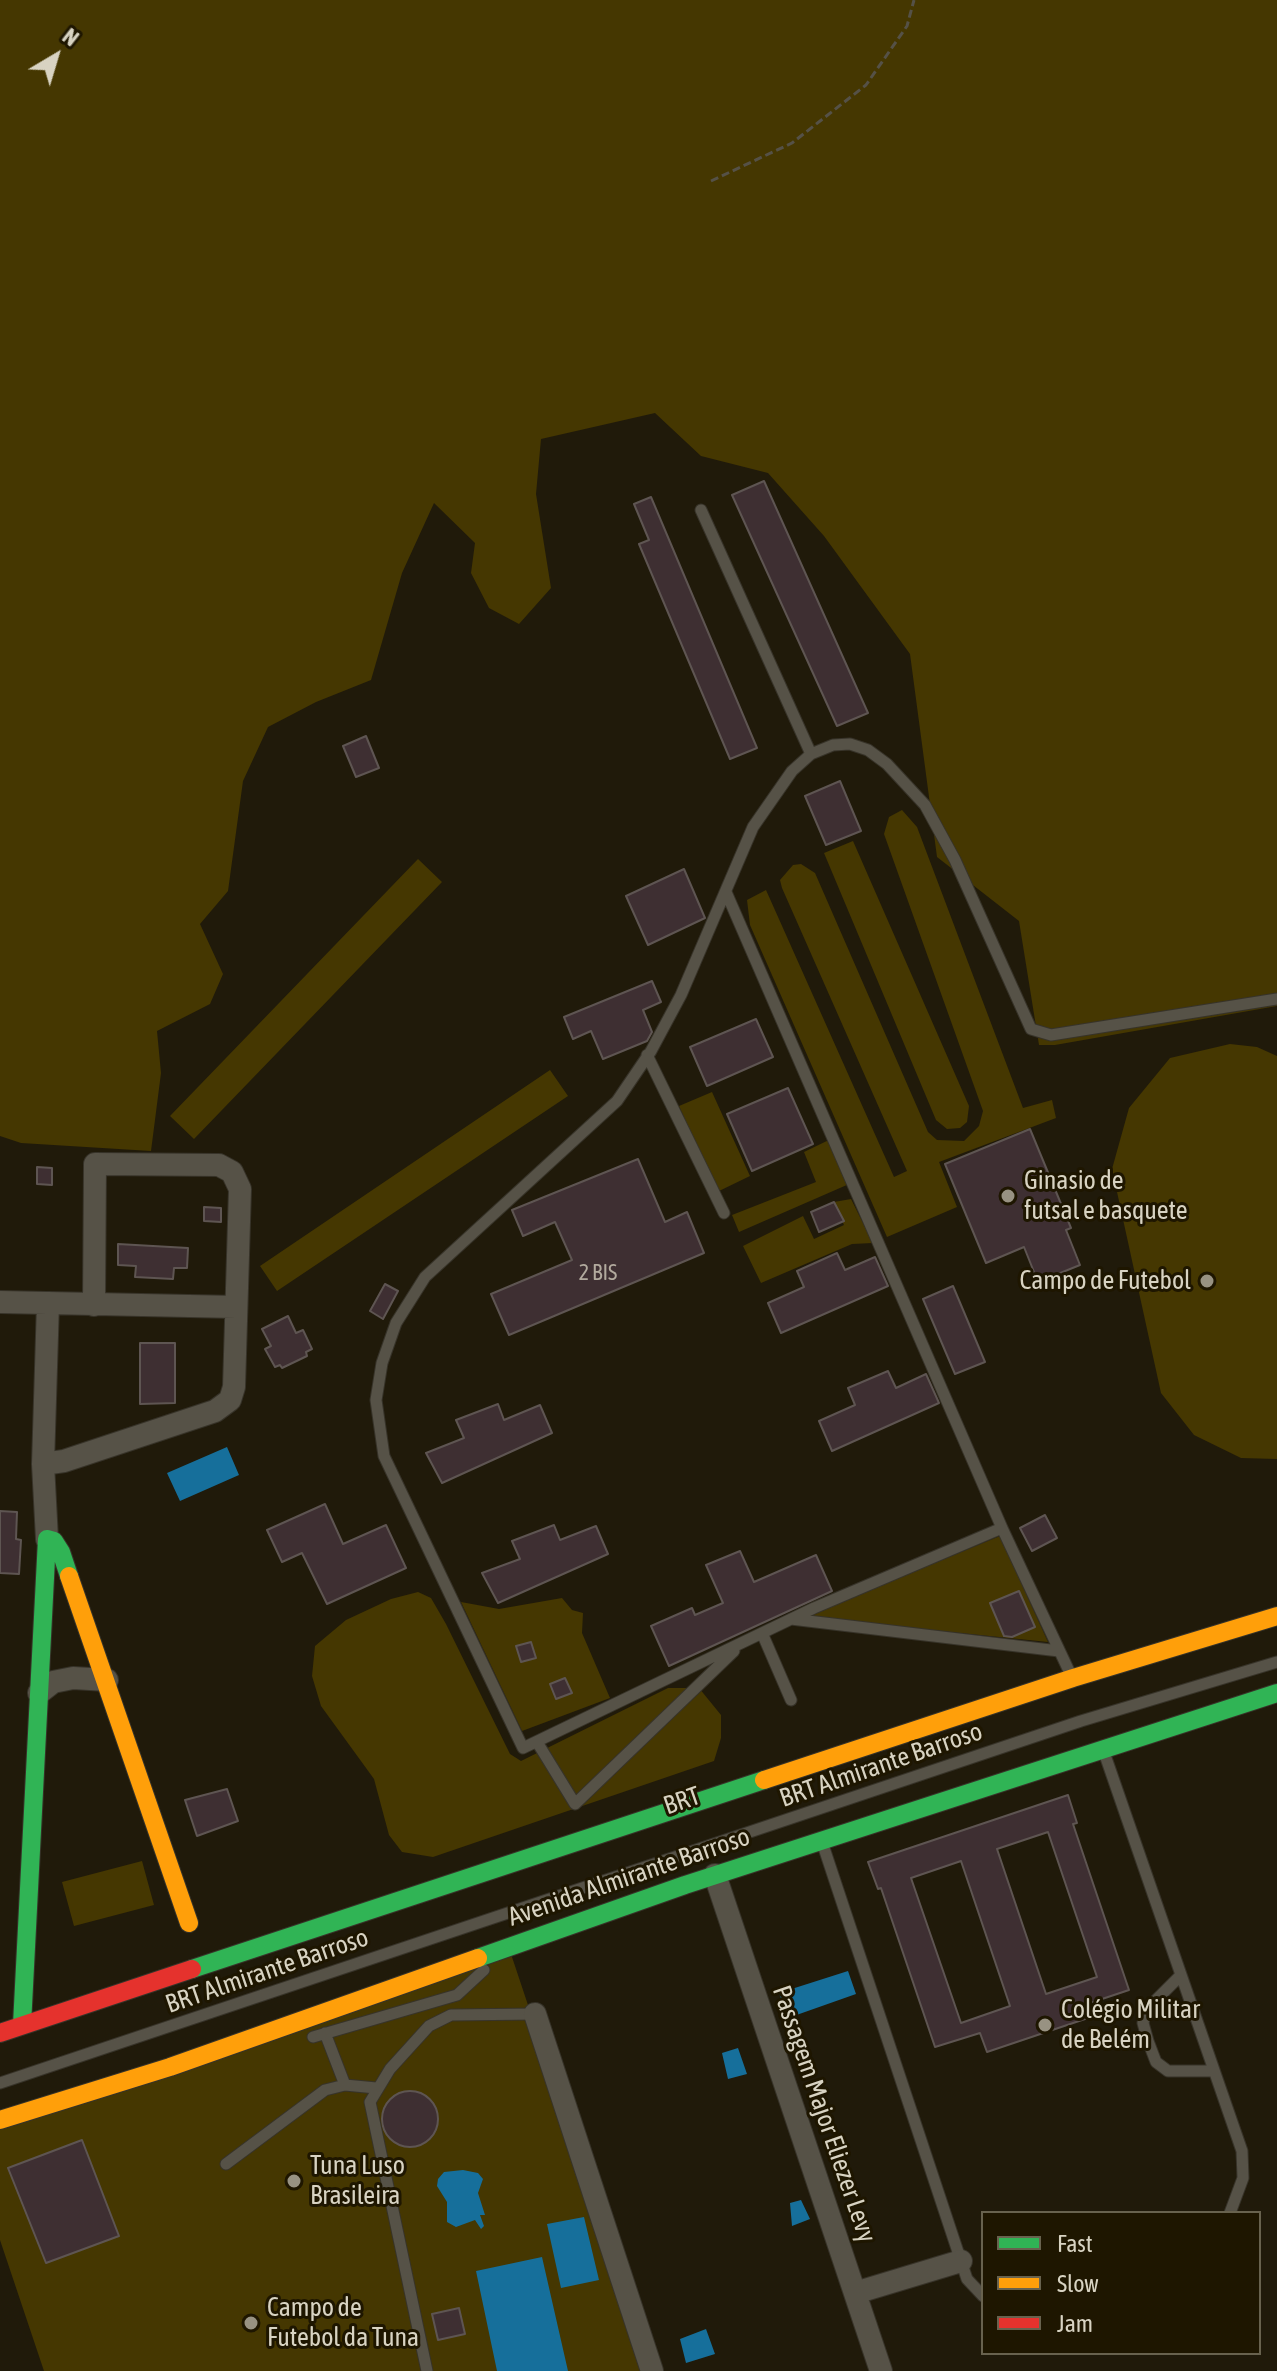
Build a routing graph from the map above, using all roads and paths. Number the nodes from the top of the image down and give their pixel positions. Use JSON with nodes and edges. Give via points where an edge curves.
{"nodes":[{"id":1,"x":914,"y":0,"type":"edge"},
{"id":2,"x":711,"y":181,"type":"dead end"},
{"id":3,"x":701,"y":510,"type":"dead end"},
{"id":4,"x":811,"y":754,"type":"junction"},
{"id":5,"x":726,"y":892,"type":"junction"},
{"id":6,"x":1277,"y":999,"type":"edge"},
{"id":7,"x":647,"y":1055,"type":"junction"},
{"id":8,"x":724,"y":1213,"type":"dead end"},
{"id":9,"x":0,"y":1302,"type":"edge"},
{"id":10,"x":48,"y":1303,"type":"junction"},
{"id":11,"x":94,"y":1305,"type":"junction"},
{"id":12,"x":236,"y":1307,"type":"junction"},
{"id":13,"x":43,"y":1464,"type":"junction"},
{"id":14,"x":1002,"y":1528,"type":"junction"},
{"id":15,"x":47,"y":1539,"type":"junction"},
{"id":16,"x":1277,"y":1616,"type":"edge"},
{"id":17,"x":791,"y":1619,"type":"junction"},
{"id":18,"x":762,"y":1633,"type":"junction"},
{"id":19,"x":743,"y":1642,"type":"junction"},
{"id":20,"x":1059,"y":1651,"type":"junction"},
{"id":21,"x":1277,"y":1662,"type":"edge"},
{"id":22,"x":1073,"y":1678,"type":"junction"},
{"id":23,"x":107,"y":1680,"type":"junction"},
{"id":24,"x":39,"y":1693,"type":"junction"},
{"id":25,"x":1277,"y":1693,"type":"edge"},
{"id":26,"x":791,"y":1700,"type":"dead end"},
{"id":27,"x":537,"y":1742,"type":"junction"},
{"id":28,"x":1103,"y":1749,"type":"junction"},
{"id":29,"x":821,"y":1840,"type":"junction"},
{"id":30,"x":715,"y":1875,"type":"junction"},
{"id":31,"x":189,"y":1923,"type":"dead end"},
{"id":32,"x":507,"y":1947,"type":"junction"},
{"id":33,"x":1181,"y":1975,"type":"junction"},
{"id":34,"x":457,"y":1995,"type":"junction"},
{"id":35,"x":475,"y":2014,"type":"junction"},
{"id":36,"x":535,"y":2014,"type":"joint"},
{"id":37,"x":22,"y":2025,"type":"junction"},
{"id":38,"x":0,"y":2033,"type":"edge"},
{"id":39,"x":325,"y":2033,"type":"junction"},
{"id":40,"x":296,"y":2043,"type":"dead end"},
{"id":41,"x":1214,"y":2071,"type":"junction"},
{"id":42,"x":0,"y":2083,"type":"edge"},
{"id":43,"x":345,"y":2085,"type":"junction"},
{"id":44,"x":376,"y":2088,"type":"junction"},
{"id":45,"x":0,"y":2120,"type":"edge"},
{"id":46,"x":226,"y":2164,"type":"dead end"},
{"id":47,"x":1231,"y":2211,"type":"edge"},
{"id":48,"x":961,"y":2261,"type":"junction"},
{"id":49,"x":855,"y":2293,"type":"junction"},
{"id":50,"x":981,"y":2294,"type":"edge"},
{"id":51,"x":427,"y":2371,"type":"edge"},
{"id":52,"x":652,"y":2371,"type":"edge"},
{"id":53,"x":881,"y":2371,"type":"edge"}],
"edges":[{"from":1,"to":2,"type":"path","via":[[907,26],[866,85],[792,143]]},
{"from":3,"to":4,"type":"lane"},
{"from":4,"to":5,"type":"lane","via":[[792,771],[753,827]]},
{"from":4,"to":6,"type":"lane","via":[[833,745],[868,750],[925,805],[1031,1029],[1051,1035],[1092,1030]]},
{"from":5,"to":7,"type":"lane","via":[[681,995]]},
{"from":5,"to":14,"type":"lane"},
{"from":7,"to":8,"type":"lane"},
{"from":7,"to":27,"type":"lane","via":[[617,1101],[425,1277],[396,1323],[376,1400],[384,1456],[523,1748]]},
{"from":9,"to":10,"type":"street"},
{"from":10,"to":11,"type":"street"},
{"from":10,"to":13,"type":"street"},
{"from":11,"to":12,"type":"street"},
{"from":11,"to":12,"type":"street","via":[[95,1164],[204,1165],[226,1168],[239,1183]]},
{"from":12,"to":13,"type":"street","via":[[234,1387],[226,1404]]},
{"from":13,"to":15,"type":"street"},
{"from":14,"to":17,"type":"lane"},
{"from":14,"to":20,"type":"lane"},
{"from":15,"to":23,"type":"main road","via":[[61,1552]]},
{"from":15,"to":24,"type":"main road"},
{"from":16,"to":22,"type":"main road","name":"Avenida Almirante Barroso"},
{"from":17,"to":18,"type":"lane"},
{"from":17,"to":20,"type":"lane"},
{"from":18,"to":19,"type":"lane"},
{"from":18,"to":26,"type":"lane"},
{"from":19,"to":27,"type":"lane"},
{"from":19,"to":27,"type":"lane","via":[[575,1804]]},
{"from":20,"to":22,"type":"lane"},
{"from":21,"to":42,"type":"lane","name":"BRT Almirante Barroso","via":[[1081,1721]]},
{"from":22,"to":37,"type":"main road","name":"Avenida Almirante Barroso"},
{"from":23,"to":24,"type":"street","via":[[73,1678],[53,1682]]},
{"from":23,"to":31,"type":"main road"},
{"from":24,"to":37,"type":"main road"},
{"from":25,"to":28,"type":"main road","name":"Avenida Almirante Barroso"},
{"from":28,"to":29,"type":"main road","name":"Avenida Almirante Barroso"},
{"from":28,"to":33,"type":"lane"},
{"from":29,"to":30,"type":"main road","name":"Avenida Almirante Barroso"},
{"from":29,"to":48,"type":"lane"},
{"from":30,"to":32,"type":"main road","name":"Avenida Almirante Barroso"},
{"from":30,"to":49,"type":"street","name":"Passagem Major Eliezer Levy"},
{"from":32,"to":34,"type":"lane"},
{"from":32,"to":45,"type":"main road","name":"Avenida Almirante Barroso","via":[[176,2070]]},
{"from":33,"to":41,"type":"lane"},
{"from":33,"to":41,"type":"lane","via":[[1146,2010],[1148,2041],[1156,2062],[1168,2071]]},
{"from":34,"to":35,"type":"lane"},
{"from":34,"to":39,"type":"lane"},
{"from":35,"to":36,"type":"lane"},
{"from":35,"to":44,"type":"lane","via":[[451,2015],[429,2026]]},
{"from":36,"to":52,"type":"street"},
{"from":37,"to":38,"type":"main road","name":"Avenida Almirante Barroso"},
{"from":39,"to":40,"type":"lane"},
{"from":39,"to":43,"type":"lane"},
{"from":41,"to":47,"type":"lane","via":[[1242,2151],[1243,2178]]},
{"from":43,"to":44,"type":"lane"},
{"from":43,"to":46,"type":"lane","via":[[325,2090]]},
{"from":44,"to":51,"type":"lane","via":[[370,2102]]},
{"from":48,"to":49,"type":"street"},
{"from":48,"to":50,"type":"lane","via":[[967,2279]]},
{"from":49,"to":53,"type":"street","name":"Passagem Major Eliezer Levy"}]}
